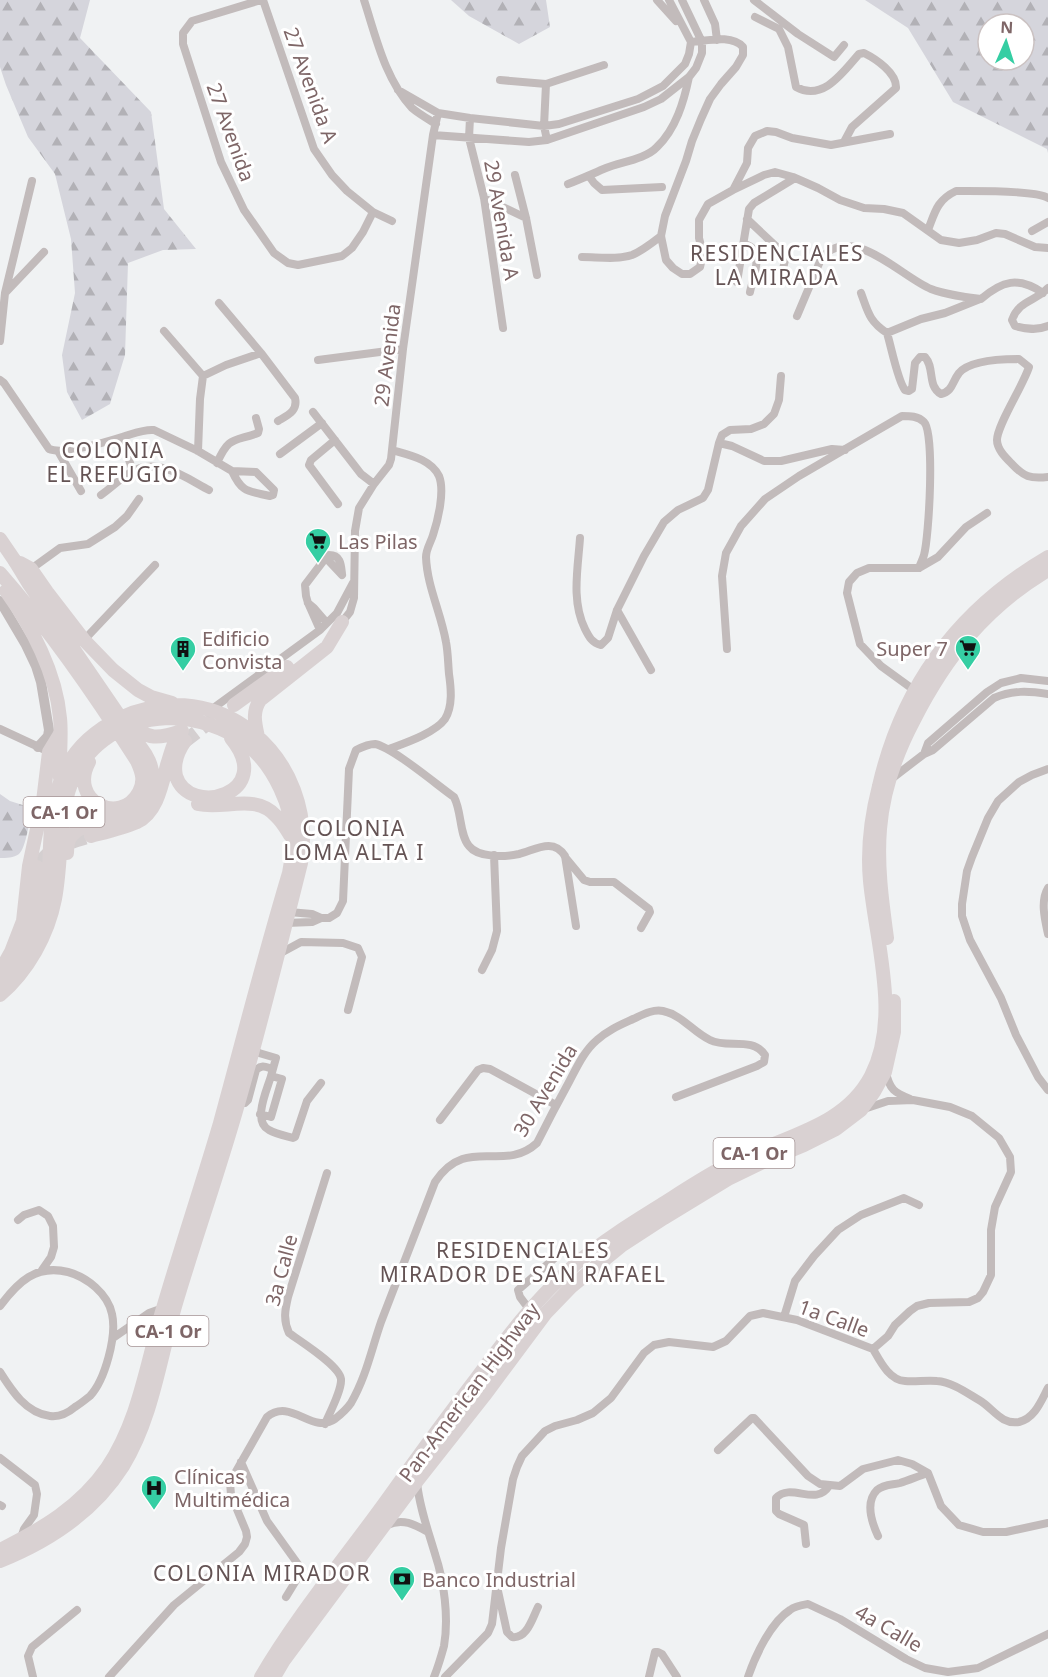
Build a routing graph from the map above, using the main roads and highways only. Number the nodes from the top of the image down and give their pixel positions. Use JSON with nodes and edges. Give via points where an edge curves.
{"nodes":[{"id":1,"x":2,"y":545,"type":"edge"},
{"id":2,"x":1048,"y":557,"type":"edge"},
{"id":3,"x":15,"y":561,"type":"junction"},
{"id":4,"x":1048,"y":570,"type":"edge"},
{"id":5,"x":0,"y":573,"type":"edge"},
{"id":6,"x":0,"y":583,"type":"edge"},
{"id":7,"x":92,"y":675,"type":"junction"},
{"id":8,"x":914,"y":690,"type":"junction"},
{"id":9,"x":182,"y":705,"type":"junction"},
{"id":10,"x":234,"y":705,"type":"dead end"},
{"id":11,"x":146,"y":715,"type":"junction"},
{"id":12,"x":226,"y":732,"type":"junction"},
{"id":13,"x":906,"y":734,"type":"junction"},
{"id":14,"x":184,"y":736,"type":"junction"},
{"id":15,"x":258,"y":737,"type":"junction"},
{"id":16,"x":99,"y":740,"type":"junction"},
{"id":17,"x":49,"y":752,"type":"junction"},
{"id":18,"x":168,"y":762,"type":"junction"},
{"id":19,"x":60,"y":783,"type":"junction"},
{"id":20,"x":91,"y":836,"type":"tunnel mouth"},
{"id":21,"x":293,"y":840,"type":"junction"},
{"id":22,"x":38,"y":865,"type":"tunnel mouth"},
{"id":23,"x":55,"y":899,"type":"junction"},
{"id":24,"x":27,"y":945,"type":"junction"},
{"id":25,"x":0,"y":971,"type":"edge"},
{"id":26,"x":0,"y":979,"type":"edge"},
{"id":27,"x":0,"y":995,"type":"edge"},
{"id":28,"x":514,"y":1327,"type":"junction"},
{"id":29,"x":496,"y":1379,"type":"junction"},
{"id":30,"x":468,"y":1389,"type":"junction"},
{"id":31,"x":456,"y":1432,"type":"junction"},
{"id":32,"x":0,"y":1550,"type":"edge"},
{"id":33,"x":0,"y":1561,"type":"edge"},
{"id":34,"x":261,"y":1677,"type":"edge"},
{"id":35,"x":274,"y":1677,"type":"edge"}],
"edges":[{"from":1,"to":3,"type":"main road"},
{"from":2,"to":8,"type":"main road","name":"Pan-American Highway","number":"CA-1 Or","via":[[987,599],[941,650]]},
{"from":3,"to":7,"type":"main road"},
{"from":3,"to":9,"type":"main road","via":[[31,569],[84,640],[113,670],[151,697]]},
{"from":4,"to":13,"type":"main road","name":"Pan-American Highway","number":"CA-1 Or","via":[[1009,596],[960,645],[932,685]]},
{"from":5,"to":16,"type":"main road","via":[[71,661],[137,761],[142,784],[135,798],[124,806],[97,805],[87,793],[83,775]]},
{"from":6,"to":17,"type":"main road","via":[[20,610],[50,674],[61,719],[60,734]]},
{"from":7,"to":14,"type":"main road","via":[[116,698],[143,734]]},
{"from":7,"to":23,"type":"main road","via":[[146,755],[152,783],[138,809],[71,835],[65,876]]},
{"from":8,"to":13,"type":"main road","via":[[920,699]]},
{"from":8,"to":28,"type":"main road","name":"Pan-American Highway","number":"CA-1 Or","via":[[890,747],[871,827],[869,879],[886,1013],[878,1060],[860,1095],[817,1127],[720,1169],[633,1223],[577,1263]]},
{"from":9,"to":11,"type":"main road","number":"CA-1 Or","via":[[169,705]]},
{"from":9,"to":15,"type":"main road","number":"CA-1 Or","via":[[232,717]]},
{"from":10,"to":15,"type":"main road","via":[[317,645],[342,622],[327,647],[260,700],[254,716]]},
{"from":11,"to":12,"type":"main road","number":"CA-1 Or","via":[[197,721]]},
{"from":11,"to":16,"type":"main road","number":"CA-1 Or","via":[[114,721]]},
{"from":12,"to":14,"type":"main road","via":[[242,752],[245,764],[241,782],[218,796],[201,797],[180,784],[176,760]]},
{"from":12,"to":21,"type":"main road","number":"CA-1 Or","via":[[248,745],[272,775],[288,810]]},
{"from":13,"to":29,"type":"main road","name":"Pan-American Highway","number":"CA-1 Or","via":[[889,780],[879,851],[895,1007],[885,1072],[874,1092],[861,1110],[836,1129],[728,1179],[621,1246],[545,1314]]},
{"from":14,"to":18,"type":"main road","via":[[174,742]]},
{"from":15,"to":33,"type":"main road","number":"CA-1 Or","via":[[275,754],[291,782],[301,810],[303,853],[253,1048],[254,1066],[239,1101],[176,1303],[150,1401],[124,1464],[85,1512],[51,1537]]},
{"from":16,"to":19,"type":"main road","number":"CA-1 Or","via":[[75,754]]},
{"from":16,"to":23,"type":"main road","number":"CA-1 Or","via":[[82,762],[67,794]]},
{"from":17,"to":19,"type":"main road"},
{"from":17,"to":25,"type":"main road","via":[[28,866],[23,921]]},
{"from":18,"to":20,"type":"main road","via":[[159,795],[146,815],[138,822]]},
{"from":18,"to":21,"type":"main road","via":[[171,780],[181,795],[203,805],[248,803],[264,807],[278,817]]},
{"from":19,"to":24,"type":"main road","number":"CA-1 Or","via":[[54,804],[48,892]]},
{"from":21,"to":32,"type":"main road","number":"CA-1 Or","via":[[289,873],[219,1124],[138,1401],[119,1448],[99,1479],[76,1503]]},
{"from":22,"to":24,"type":"main road"},
{"from":23,"to":27,"type":"main road","number":"CA-1 Or","via":[[34,954],[16,981]]},
{"from":24,"to":26,"type":"main road","number":"CA-1 Or"},
{"from":28,"to":29,"type":"main road","via":[[488,1371],[489,1378]]},
{"from":28,"to":30,"type":"main road","name":"Pan-American Highway","number":"CA-1 Or"},
{"from":29,"to":31,"type":"main road","name":"Pan-American Highway","number":"CA-1 Or"},
{"from":30,"to":31,"type":"main road","via":[[475,1389],[477,1395],[457,1421]]},
{"from":30,"to":34,"type":"main road","name":"Pan-American Highway","number":"CA-1 Or"},
{"from":31,"to":35,"type":"main road","name":"Pan-American Highway","number":"CA-1 Or"}]}
